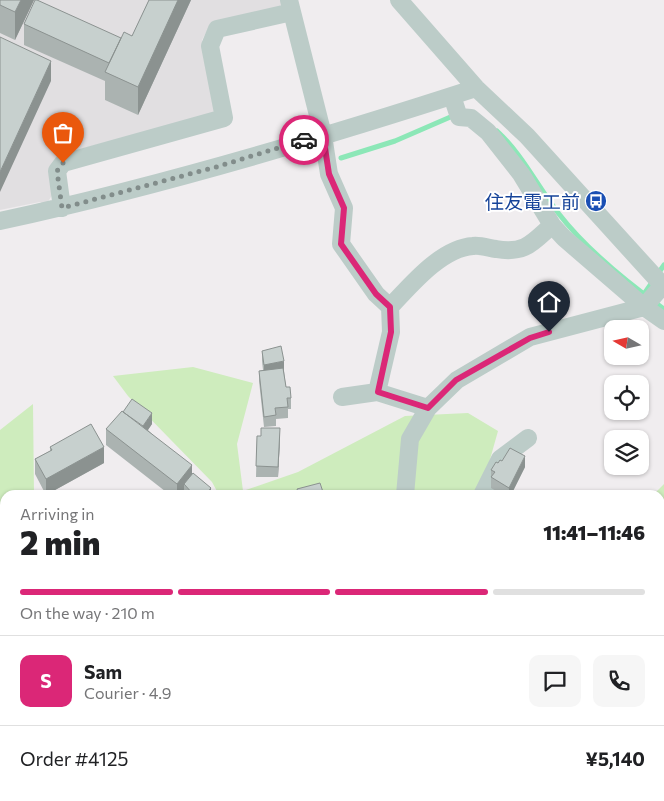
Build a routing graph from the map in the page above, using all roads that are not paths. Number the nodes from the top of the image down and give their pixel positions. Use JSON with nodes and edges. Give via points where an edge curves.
{"nodes":[{"id":1,"x":399,"y":0,"type":"edge"},
{"id":2,"x":290,"y":6,"type":"edge"},
{"id":3,"x":476,"y":88,"type":"junction"},
{"id":4,"x":452,"y":96,"type":"junction"},
{"id":5,"x":323,"y":135,"type":"junction"},
{"id":6,"x":62,"y":208,"type":"junction"},
{"id":7,"x":0,"y":221,"type":"edge"},
{"id":8,"x":552,"y":225,"type":"junction"},
{"id":9,"x":656,"y":291,"type":"edge"},
{"id":10,"x":390,"y":307,"type":"junction"},
{"id":11,"x":664,"y":321,"type":"edge"},
{"id":12,"x":378,"y":392,"type":"junction"},
{"id":13,"x":342,"y":397,"type":"dead end"},
{"id":14,"x":428,"y":408,"type":"junction"},
{"id":15,"x":528,"y":438,"type":"dead end"},
{"id":16,"x":405,"y":490,"type":"edge"},
{"id":17,"x":484,"y":490,"type":"edge"}],
"edges":[{"from":1,"to":3,"type":"street"},
{"from":2,"to":5,"type":"street"},
{"from":2,"to":6,"type":"street","via":[[217,29],[210,46],[224,118],[63,163],[57,171]]},
{"from":3,"to":4,"type":"street"},
{"from":3,"to":9,"type":"street","via":[[527,136],[638,260]]},
{"from":4,"to":5,"type":"street"},
{"from":4,"to":8,"type":"street","via":[[460,117],[472,118],[488,132],[521,174]]},
{"from":5,"to":6,"type":"street"},
{"from":5,"to":10,"type":"street","via":[[329,174],[344,208],[341,244],[376,294]]},
{"from":6,"to":7,"type":"street"},
{"from":8,"to":9,"type":"street","via":[[564,238]]},
{"from":8,"to":10,"type":"street","via":[[525,249],[506,251],[472,246],[446,255],[421,274]]},
{"from":9,"to":11,"type":"street"},
{"from":9,"to":14,"type":"street","via":[[530,338],[456,380]]},
{"from":10,"to":12,"type":"street","via":[[391,332]]},
{"from":12,"to":13,"type":"street"},
{"from":12,"to":14,"type":"street"},
{"from":14,"to":16,"type":"street","via":[[410,439]]},
{"from":15,"to":17,"type":"street","via":[[500,459]]}]}
